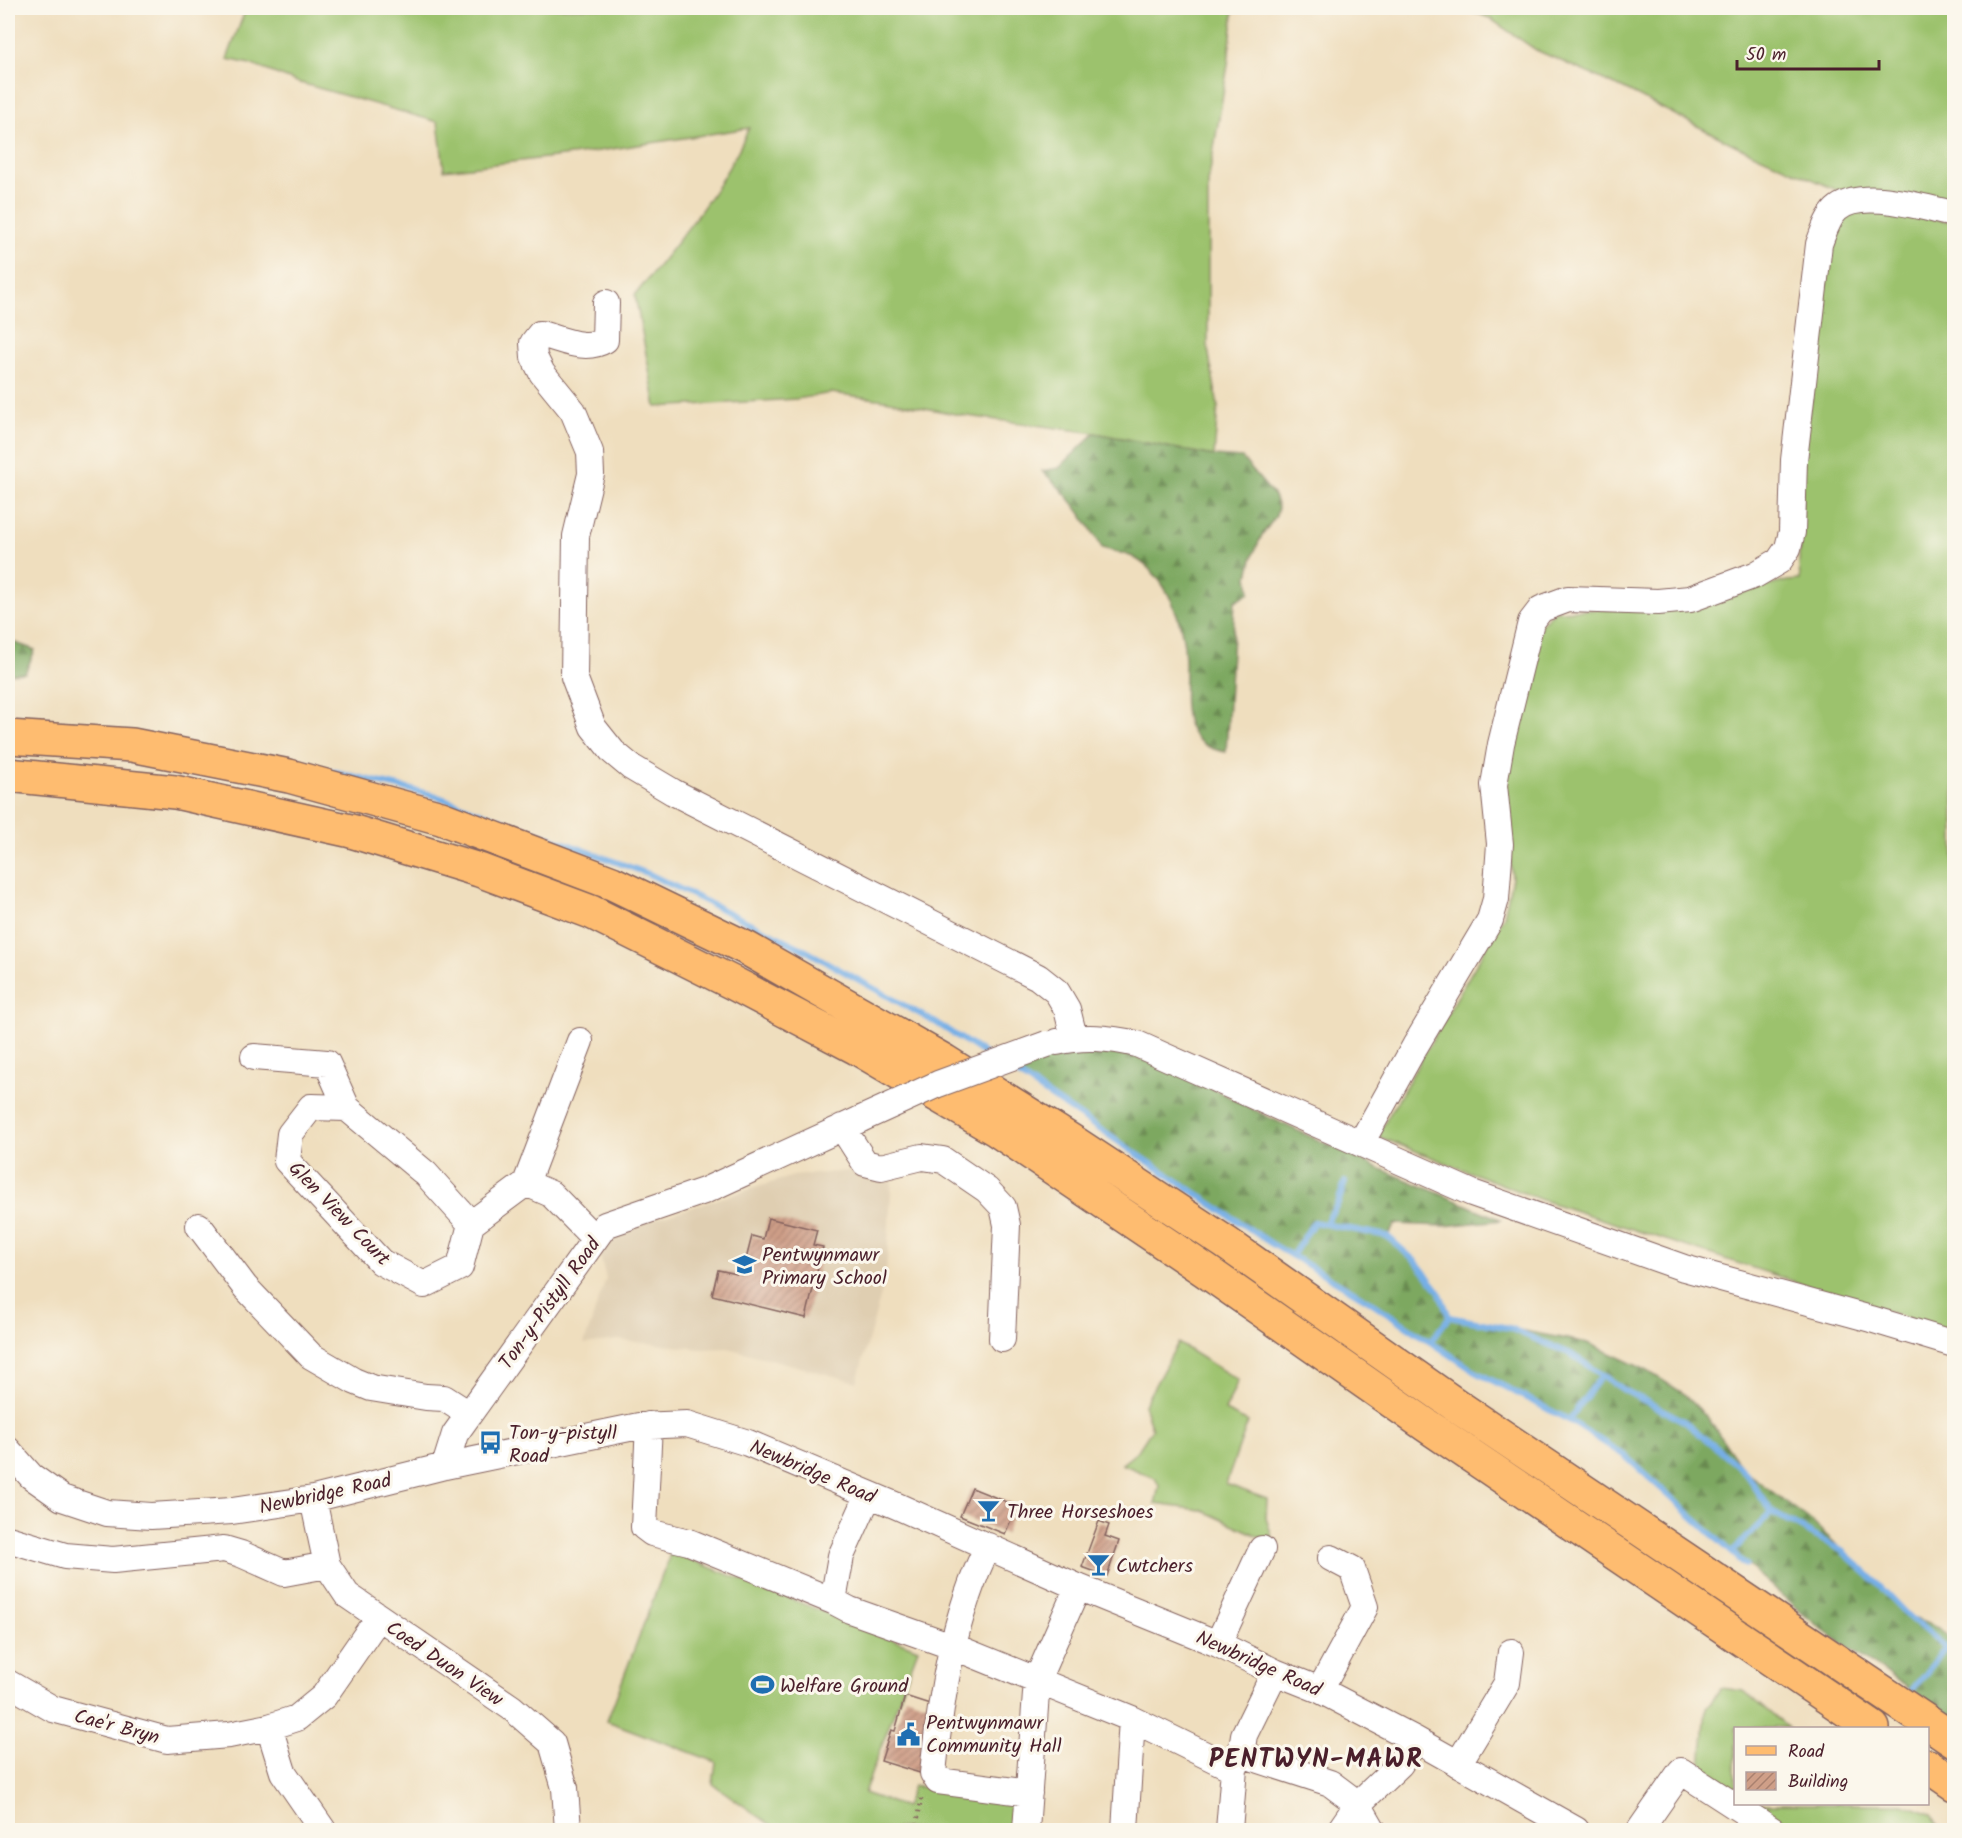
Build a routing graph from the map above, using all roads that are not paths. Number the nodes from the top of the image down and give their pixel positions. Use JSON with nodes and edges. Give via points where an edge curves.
{"nodes":[{"id":1,"x":1954,"y":214,"type":"edge"},
{"id":2,"x":606,"y":303,"type":"dead end"},
{"id":3,"x":8,"y":738,"type":"edge"},
{"id":4,"x":8,"y":775,"type":"edge"},
{"id":5,"x":1074,"y":1037,"type":"junction"},
{"id":6,"x":580,"y":1041,"type":"dead end"},
{"id":7,"x":254,"y":1057,"type":"dead end"},
{"id":8,"x":347,"y":1108,"type":"junction"},
{"id":9,"x":852,"y":1123,"type":"junction"},
{"id":10,"x":1361,"y":1143,"type":"junction"},
{"id":11,"x":526,"y":1183,"type":"junction"},
{"id":12,"x":471,"y":1224,"type":"junction"},
{"id":13,"x":199,"y":1226,"type":"dead end"},
{"id":14,"x":595,"y":1239,"type":"junction"},
{"id":15,"x":1002,"y":1339,"type":"dead end"},
{"id":16,"x":1954,"y":1344,"type":"edge"},
{"id":17,"x":469,"y":1414,"type":"junction"},
{"id":18,"x":650,"y":1425,"type":"junction"},
{"id":19,"x":8,"y":1450,"type":"edge"},
{"id":20,"x":445,"y":1466,"type":"junction"},
{"id":21,"x":869,"y":1494,"type":"junction"},
{"id":22,"x":313,"y":1499,"type":"junction"},
{"id":23,"x":8,"y":1539,"type":"edge"},
{"id":24,"x":988,"y":1546,"type":"junction"},
{"id":25,"x":1262,"y":1549,"type":"dead end"},
{"id":26,"x":1331,"y":1558,"type":"dead end"},
{"id":27,"x":327,"y":1565,"type":"junction"},
{"id":28,"x":1078,"y":1587,"type":"junction"},
{"id":29,"x":833,"y":1601,"type":"junction"},
{"id":30,"x":378,"y":1618,"type":"junction"},
{"id":31,"x":1218,"y":1644,"type":"junction"},
{"id":32,"x":952,"y":1646,"type":"junction"},
{"id":33,"x":1511,"y":1652,"type":"dead end"},
{"id":34,"x":1275,"y":1672,"type":"junction"},
{"id":35,"x":1037,"y":1680,"type":"junction"},
{"id":36,"x":8,"y":1683,"type":"edge"},
{"id":37,"x":1320,"y":1690,"type":"junction"},
{"id":38,"x":1132,"y":1719,"type":"junction"},
{"id":39,"x":269,"y":1727,"type":"junction"},
{"id":40,"x":1872,"y":1727,"type":"edge"},
{"id":41,"x":1416,"y":1740,"type":"junction"},
{"id":42,"x":1954,"y":1740,"type":"edge"},
{"id":43,"x":1238,"y":1762,"type":"junction"},
{"id":44,"x":1458,"y":1764,"type":"junction"},
{"id":45,"x":1929,"y":1767,"type":"edge"},
{"id":46,"x":1954,"y":1784,"type":"edge"},
{"id":47,"x":1029,"y":1793,"type":"junction"},
{"id":48,"x":1358,"y":1804,"type":"junction"},
{"id":49,"x":323,"y":1830,"type":"edge"},
{"id":50,"x":568,"y":1830,"type":"edge"},
{"id":51,"x":1026,"y":1830,"type":"edge"},
{"id":52,"x":1125,"y":1830,"type":"edge"},
{"id":53,"x":1229,"y":1830,"type":"edge"},
{"id":54,"x":1340,"y":1830,"type":"edge"},
{"id":55,"x":1373,"y":1830,"type":"edge"},
{"id":56,"x":1576,"y":1830,"type":"edge"},
{"id":57,"x":1640,"y":1830,"type":"edge"},
{"id":58,"x":1772,"y":1830,"type":"edge"}],
"edges":[{"from":1,"to":10,"type":"street","via":[[1858,199],[1836,210],[1826,227],[1819,244],[1794,460],[1792,532],[1779,561],[1755,575],[1690,599],[1658,602],[1568,598],[1541,609],[1531,622],[1500,744],[1494,785],[1500,844],[1496,899],[1490,920]]},
{"from":2,"to":5,"type":"street","via":[[605,340],[595,346],[540,334],[533,343],[534,357],[542,373],[573,411],[590,452],[591,474],[576,536],[574,677],[593,727],[613,752],[673,792],[1038,977],[1057,992],[1067,1009]]},
{"from":3,"to":42,"type":"main road","via":[[132,745],[289,776],[441,818],[612,883],[746,948],[944,1061],[1076,1143],[1457,1406]]},
{"from":4,"to":40,"type":"main road","via":[[175,792],[351,831],[479,870],[591,912],[733,983],[857,1048],[997,1130]]},
{"from":5,"to":9,"type":"street","name":"Ton-y-Pistyll Road","bridge":true,"via":[[938,1084]]},
{"from":5,"to":10,"type":"street","name":"Ton-y-Pistyll Road","via":[[1137,1044]]},
{"from":6,"to":11,"type":"street"},
{"from":7,"to":8,"type":"street","via":[[327,1063]]},
{"from":8,"to":12,"type":"street","via":[[426,1174]]},
{"from":8,"to":12,"type":"street","name":"Glen View Court","via":[[311,1107],[290,1134],[287,1161],[381,1262],[424,1285],[460,1267]]},
{"from":9,"to":14,"type":"street","name":"Ton-y-Pistyll Road","via":[[704,1191],[604,1225]]},
{"from":9,"to":15,"type":"street","via":[[866,1163],[881,1167],[922,1157],[943,1160],[987,1190],[1003,1207],[1007,1225]]},
{"from":10,"to":16,"type":"street","name":"Ton-y-Pistyll Road","via":[[1472,1193],[1684,1268]]},
{"from":11,"to":12,"type":"street"},
{"from":11,"to":14,"type":"street","via":[[551,1194]]},
{"from":13,"to":17,"type":"street","via":[[245,1287],[311,1356],[371,1388],[444,1398]]},
{"from":14,"to":17,"type":"street","name":"Ton-y-Pistyll Road"},
{"from":17,"to":20,"type":"street","name":"Ton-y-Pistyll Road","via":[[455,1434]]},
{"from":18,"to":20,"type":"street","name":"Newbridge Road"},
{"from":18,"to":21,"type":"street","name":"Newbridge Road","via":[[687,1424],[748,1443]]},
{"from":18,"to":29,"type":"street","via":[[644,1527]]},
{"from":19,"to":22,"type":"street","name":"Newbridge Road","via":[[31,1476],[62,1498],[107,1513],[151,1516],[232,1511]]},
{"from":20,"to":22,"type":"street","name":"Newbridge Road"},
{"from":21,"to":24,"type":"street","name":"Newbridge Road"},
{"from":21,"to":29,"type":"street","via":[[841,1556]]},
{"from":22,"to":27,"type":"street","name":"Coed Duon View"},
{"from":23,"to":27,"type":"street","via":[[65,1556],[113,1560],[224,1549],[284,1573]]},
{"from":24,"to":28,"type":"street","name":"Newbridge Road"},
{"from":24,"to":32,"type":"street","via":[[972,1578]]},
{"from":25,"to":31,"type":"street"},
{"from":26,"to":37,"type":"street","via":[[1352,1569],[1365,1607]]},
{"from":27,"to":30,"type":"street","name":"Coed Duon View","via":[[347,1595]]},
{"from":28,"to":31,"type":"street","name":"Newbridge Road"},
{"from":28,"to":35,"type":"street"},
{"from":29,"to":32,"type":"street"},
{"from":30,"to":39,"type":"street","name":"Cae'r Bryn","via":[[324,1696],[297,1718]]},
{"from":30,"to":50,"type":"street","name":"Coed Duon View","via":[[512,1708],[552,1743],[566,1788]]},
{"from":31,"to":34,"type":"street","name":"Newbridge Road"},
{"from":32,"to":35,"type":"street"},
{"from":32,"to":47,"type":"street","via":[[935,1751],[935,1777],[938,1781]]},
{"from":33,"to":44,"type":"street","via":[[1508,1683]]},
{"from":34,"to":37,"type":"street","name":"Newbridge Road"},
{"from":34,"to":43,"type":"street","via":[[1244,1735]]},
{"from":35,"to":38,"type":"street"},
{"from":35,"to":47,"type":"street"},
{"from":36,"to":39,"type":"street","name":"Cae'r Bryn","via":[[53,1709],[167,1740],[230,1735]]},
{"from":37,"to":41,"type":"street","name":"Newbridge Road"},
{"from":38,"to":43,"type":"street"},
{"from":38,"to":52,"type":"street"},
{"from":39,"to":49,"type":"street","via":[[283,1772]]},
{"from":41,"to":44,"type":"street","name":"Newbridge Road"},
{"from":41,"to":48,"type":"street","via":[[1400,1764]]},
{"from":43,"to":48,"type":"street","via":[[1330,1783]]},
{"from":43,"to":53,"type":"street"},
{"from":44,"to":56,"type":"street","name":"Newbridge Road"},
{"from":45,"to":46,"type":"main road"},
{"from":47,"to":51,"type":"street"},
{"from":48,"to":54,"type":"street"},
{"from":48,"to":55,"type":"street"},
{"from":57,"to":58,"type":"street","via":[[1681,1771]]}]}
